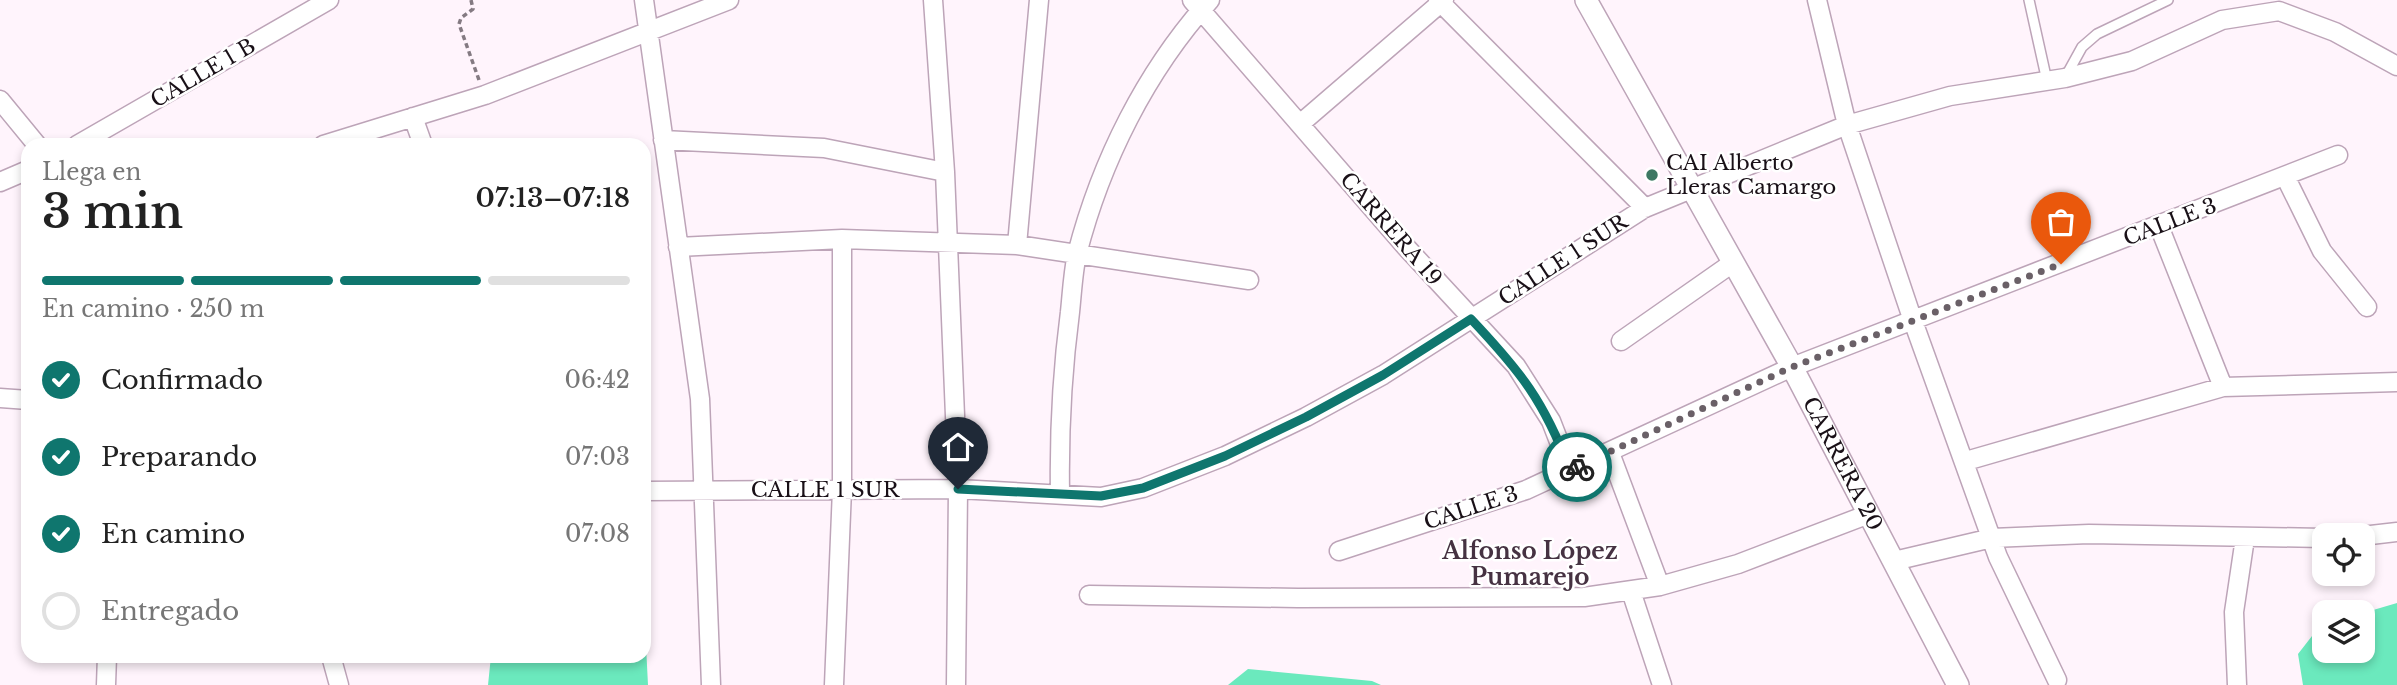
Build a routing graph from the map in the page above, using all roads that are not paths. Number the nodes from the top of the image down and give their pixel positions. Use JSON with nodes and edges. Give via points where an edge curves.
{"nodes":[{"id":1,"x":329,"y":0,"type":"edge"},
{"id":2,"x":644,"y":0,"type":"edge"},
{"id":3,"x":729,"y":0,"type":"edge"},
{"id":4,"x":933,"y":0,"type":"edge"},
{"id":5,"x":1039,"y":0,"type":"edge"},
{"id":6,"x":1586,"y":0,"type":"edge"},
{"id":7,"x":1817,"y":0,"type":"edge"},
{"id":8,"x":2029,"y":0,"type":"edge"},
{"id":9,"x":2168,"y":0,"type":"edge"},
{"id":10,"x":1441,"y":1,"type":"edge"},
{"id":11,"x":1201,"y":4,"type":"edge"},
{"id":12,"x":646,"y":31,"type":"junction"},
{"id":13,"x":2397,"y":66,"type":"edge"},
{"id":14,"x":2056,"y":79,"type":"junction"},
{"id":15,"x":0,"y":100,"type":"edge"},
{"id":16,"x":413,"y":117,"type":"junction"},
{"id":17,"x":1300,"y":124,"type":"junction"},
{"id":18,"x":1847,"y":125,"type":"junction"},
{"id":19,"x":31,"y":138,"type":"edge"},
{"id":20,"x":90,"y":138,"type":"edge"},
{"id":21,"x":346,"y":138,"type":"edge"},
{"id":22,"x":421,"y":138,"type":"edge"},
{"id":23,"x":663,"y":141,"type":"junction"},
{"id":24,"x":2338,"y":155,"type":"dead end"},
{"id":25,"x":945,"y":172,"type":"junction"},
{"id":26,"x":21,"y":173,"type":"edge"},
{"id":27,"x":2285,"y":176,"type":"junction"},
{"id":28,"x":0,"y":182,"type":"edge"},
{"id":29,"x":1693,"y":187,"type":"junction"},
{"id":30,"x":1646,"y":208,"type":"junction"},
{"id":31,"x":2160,"y":226,"type":"junction"},
{"id":32,"x":842,"y":239,"type":"junction"},
{"id":33,"x":946,"y":244,"type":"junction"},
{"id":34,"x":1017,"y":244,"type":"junction"},
{"id":35,"x":678,"y":247,"type":"junction"},
{"id":36,"x":1077,"y":256,"type":"junction"},
{"id":37,"x":1734,"y":262,"type":"junction"},
{"id":38,"x":1248,"y":279,"type":"dead end"},
{"id":39,"x":2367,"y":307,"type":"dead end"},
{"id":40,"x":1471,"y":319,"type":"junction"},
{"id":41,"x":1913,"y":321,"type":"junction"},
{"id":42,"x":1621,"y":341,"type":"dead end"},
{"id":43,"x":1792,"y":367,"type":"junction"},
{"id":44,"x":2397,"y":382,"type":"edge"},
{"id":45,"x":2223,"y":387,"type":"junction"},
{"id":46,"x":0,"y":398,"type":"edge"},
{"id":47,"x":21,"y":400,"type":"edge"},
{"id":48,"x":1610,"y":453,"type":"junction"},
{"id":49,"x":1966,"y":461,"type":"junction"},
{"id":50,"x":1570,"y":470,"type":"junction"},
{"id":51,"x":842,"y":489,"type":"junction"},
{"id":52,"x":958,"y":489,"type":"junction"},
{"id":53,"x":651,"y":491,"type":"edge"},
{"id":54,"x":705,"y":491,"type":"junction"},
{"id":55,"x":1060,"y":493,"type":"junction"},
{"id":56,"x":1869,"y":514,"type":"junction"},
{"id":57,"x":2397,"y":531,"type":"edge"},
{"id":58,"x":2375,"y":534,"type":"edge"},
{"id":59,"x":1992,"y":538,"type":"junction"},
{"id":60,"x":2245,"y":538,"type":"junction"},
{"id":61,"x":2312,"y":538,"type":"edge"},
{"id":62,"x":1339,"y":551,"type":"dead end"},
{"id":63,"x":1894,"y":561,"type":"junction"},
{"id":64,"x":1660,"y":586,"type":"junction"},
{"id":65,"x":1631,"y":591,"type":"junction"},
{"id":66,"x":1089,"y":595,"type":"dead end"},
{"id":67,"x":107,"y":663,"type":"edge"},
{"id":68,"x":333,"y":663,"type":"edge"},
{"id":69,"x":2057,"y":680,"type":"dead end"},
{"id":70,"x":106,"y":685,"type":"edge"},
{"id":71,"x":339,"y":685,"type":"edge"},
{"id":72,"x":711,"y":685,"type":"edge"},
{"id":73,"x":834,"y":685,"type":"edge"},
{"id":74,"x":956,"y":685,"type":"edge"},
{"id":75,"x":1662,"y":685,"type":"edge"},
{"id":76,"x":1958,"y":685,"type":"edge"},
{"id":77,"x":2237,"y":685,"type":"edge"}],
"edges":[{"from":1,"to":20,"type":"street","name":"CALLE 1 B"},
{"from":2,"to":12,"type":"street"},
{"from":3,"to":12,"type":"street"},
{"from":4,"to":25,"type":"street"},
{"from":5,"to":34,"type":"street"},
{"from":6,"to":29,"type":"street","name":"CARRERA 20"},
{"from":7,"to":18,"type":"street"},
{"from":8,"to":14,"type":"lane"},
{"from":9,"to":14,"type":"lane","via":[[2096,34]]},
{"from":10,"to":17,"type":"street"},
{"from":10,"to":30,"type":"street"},
{"from":11,"to":17,"type":"street","name":"CARRERA 19"},
{"from":11,"to":36,"type":"street","via":[[1130,116],[1102,174]]},
{"from":12,"to":16,"type":"street","via":[[485,95]]},
{"from":12,"to":23,"type":"street"},
{"from":13,"to":14,"type":"street","name":"CALLE 1 SUR","via":[[2335,32],[2279,11],[2222,20],[2132,61]]},
{"from":14,"to":18,"type":"street","name":"CALLE 1 SUR","via":[[1950,96]]},
{"from":15,"to":19,"type":"street"},
{"from":16,"to":21,"type":"street"},
{"from":16,"to":22,"type":"street"},
{"from":17,"to":40,"type":"street","name":"CARRERA 19"},
{"from":18,"to":29,"type":"street","name":"CALLE 1 SUR"},
{"from":18,"to":41,"type":"street"},
{"from":23,"to":25,"type":"street","via":[[824,148]]},
{"from":23,"to":35,"type":"street"},
{"from":24,"to":27,"type":"street","name":"CALLE 3"},
{"from":25,"to":33,"type":"street"},
{"from":26,"to":28,"type":"street"},
{"from":27,"to":31,"type":"street","name":"CALLE 3"},
{"from":27,"to":39,"type":"street","via":[[2322,251]]},
{"from":29,"to":30,"type":"street","name":"CALLE 1 SUR"},
{"from":29,"to":37,"type":"street","name":"CARRERA 20"},
{"from":30,"to":40,"type":"street","name":"CALLE 1 SUR"},
{"from":31,"to":41,"type":"street","name":"CALLE 3"},
{"from":31,"to":45,"type":"street"},
{"from":32,"to":33,"type":"street"},
{"from":32,"to":35,"type":"street"},
{"from":32,"to":51,"type":"street"},
{"from":33,"to":34,"type":"street"},
{"from":33,"to":52,"type":"street"},
{"from":34,"to":36,"type":"street"},
{"from":35,"to":54,"type":"street","via":[[700,399]]},
{"from":36,"to":38,"type":"street"},
{"from":36,"to":55,"type":"street","via":[[1059,425]]},
{"from":37,"to":42,"type":"street"},
{"from":37,"to":43,"type":"street","name":"CARRERA 20"},
{"from":40,"to":50,"type":"street","name":"CARRERA 19","via":[[1516,366],[1551,421]]},
{"from":40,"to":55,"type":"street","name":"CALLE 1 SUR","via":[[1383,375],[1225,456],[1143,488],[1101,496]]},
{"from":41,"to":43,"type":"street","name":"CALLE 3"},
{"from":41,"to":49,"type":"street"},
{"from":43,"to":48,"type":"street","name":"CALLE 3"},
{"from":43,"to":56,"type":"street","name":"CARRERA 20"},
{"from":44,"to":45,"type":"street"},
{"from":45,"to":49,"type":"street"},
{"from":46,"to":47,"type":"street"},
{"from":48,"to":50,"type":"street","name":"CALLE 3"},
{"from":48,"to":64,"type":"street"},
{"from":49,"to":59,"type":"street"},
{"from":50,"to":62,"type":"street","name":"CALLE 3","via":[[1526,490]]},
{"from":51,"to":52,"type":"street","name":"CALLE 1 SUR"},
{"from":51,"to":54,"type":"street","name":"CALLE 1 SUR"},
{"from":51,"to":73,"type":"street"},
{"from":52,"to":55,"type":"street","name":"CALLE 1 SUR"},
{"from":52,"to":74,"type":"street"},
{"from":53,"to":54,"type":"street","name":"CALLE 1 SUR"},
{"from":54,"to":72,"type":"street"},
{"from":56,"to":63,"type":"street","name":"CARRERA 20"},
{"from":56,"to":64,"type":"street","via":[[1738,564]]},
{"from":57,"to":58,"type":"street"},
{"from":59,"to":60,"type":"street","via":[[2089,534]]},
{"from":59,"to":63,"type":"street"},
{"from":59,"to":69,"type":"street"},
{"from":60,"to":61,"type":"street"},
{"from":60,"to":77,"type":"street","via":[[2234,612]]},
{"from":63,"to":76,"type":"street","name":"CARRERA 20"},
{"from":64,"to":65,"type":"street"},
{"from":65,"to":66,"type":"street","via":[[1584,597],[1489,598]]},
{"from":65,"to":75,"type":"street"},
{"from":67,"to":70,"type":"street"},
{"from":68,"to":71,"type":"street"}]}
